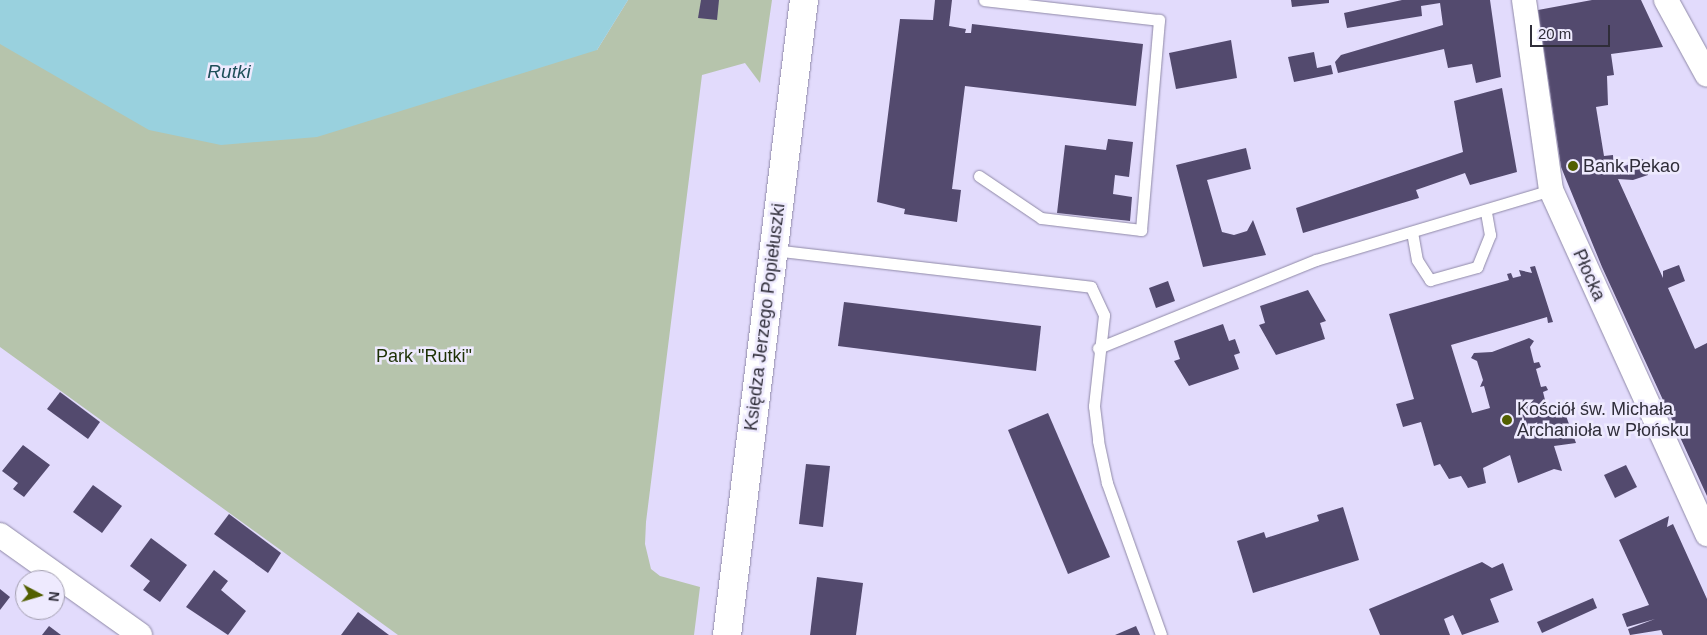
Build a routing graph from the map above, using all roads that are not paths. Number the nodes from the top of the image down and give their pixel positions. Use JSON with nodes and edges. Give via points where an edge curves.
{"nodes":[{"id":1,"x":804,"y":0,"type":"edge"},
{"id":2,"x":984,"y":0,"type":"edge"},
{"id":3,"x":1524,"y":0,"type":"edge"},
{"id":4,"x":1667,"y":0,"type":"edge"},
{"id":5,"x":1707,"y":75,"type":"edge"},
{"id":6,"x":979,"y":176,"type":"dead end"},
{"id":7,"x":1551,"y":190,"type":"junction"},
{"id":8,"x":1486,"y":212,"type":"junction"},
{"id":9,"x":1412,"y":232,"type":"junction"},
{"id":10,"x":773,"y":250,"type":"junction"},
{"id":11,"x":1098,"y":348,"type":"junction"},
{"id":12,"x":1707,"y":534,"type":"edge"},
{"id":13,"x":0,"y":535,"type":"edge"},
{"id":14,"x":140,"y":635,"type":"edge"},
{"id":15,"x":727,"y":635,"type":"edge"},
{"id":16,"x":1161,"y":635,"type":"edge"}],
"edges":[{"from":1,"to":10,"type":"street","name":"Księdza Jerzego Popiełuszki"},
{"from":2,"to":6,"type":"lane","via":[[1159,20],[1141,230],[1041,218]]},
{"from":3,"to":7,"type":"street","name":"Płocka"},
{"from":4,"to":5,"type":"street"},
{"from":7,"to":8,"type":"lane"},
{"from":7,"to":12,"type":"street","name":"Płocka"},
{"from":8,"to":9,"type":"lane"},
{"from":8,"to":9,"type":"lane","via":[[1490,235],[1477,267],[1430,280],[1417,260]]},
{"from":9,"to":11,"type":"lane","via":[[1316,260]]},
{"from":10,"to":11,"type":"lane","via":[[1091,287],[1104,315]]},
{"from":10,"to":15,"type":"street","name":"Księdza Jerzego Popiełuszki"},
{"from":11,"to":16,"type":"lane","via":[[1098,441],[1108,484]]},
{"from":13,"to":14,"type":"street"}]}
